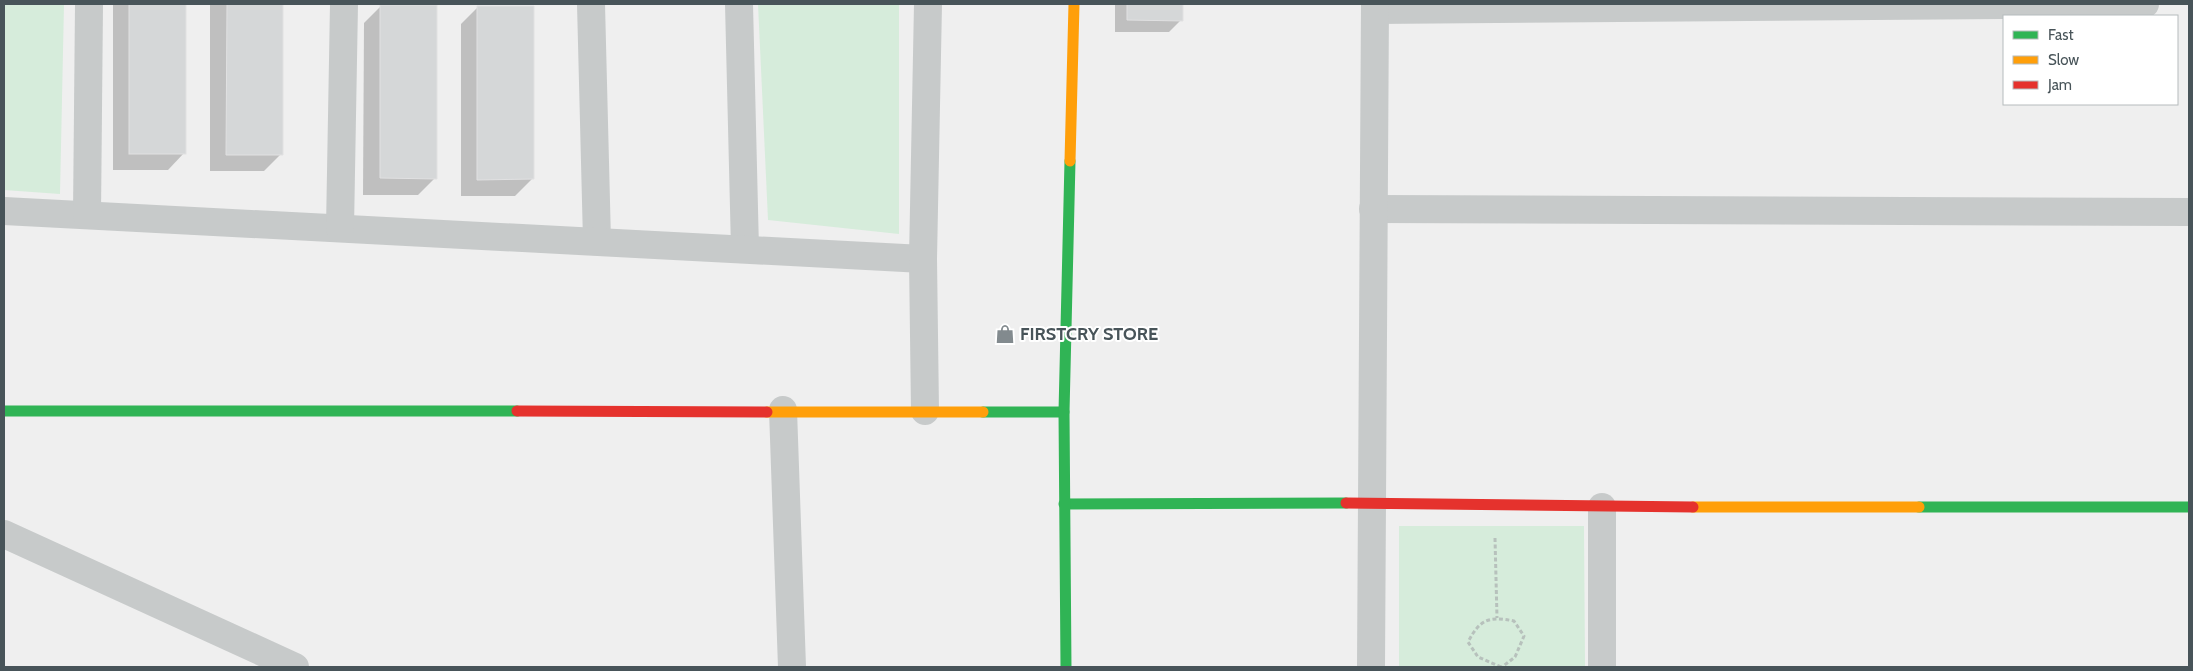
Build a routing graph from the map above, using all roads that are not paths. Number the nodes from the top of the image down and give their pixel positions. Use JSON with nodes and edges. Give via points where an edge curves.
{"nodes":[{"id":1,"x":89,"y":4,"type":"edge"},
{"id":2,"x":344,"y":4,"type":"edge"},
{"id":3,"x":591,"y":4,"type":"edge"},
{"id":4,"x":739,"y":4,"type":"edge"},
{"id":5,"x":928,"y":4,"type":"edge"},
{"id":6,"x":1074,"y":4,"type":"edge"},
{"id":7,"x":2145,"y":4,"type":"edge"},
{"id":8,"x":1680,"y":6,"type":"edge"},
{"id":9,"x":1374,"y":7,"type":"edge"},
{"id":10,"x":1373,"y":209,"type":"junction"},
{"id":11,"x":4,"y":211,"type":"edge"},
{"id":12,"x":2189,"y":212,"type":"edge"},
{"id":13,"x":87,"y":215,"type":"junction"},
{"id":14,"x":340,"y":228,"type":"junction"},
{"id":15,"x":597,"y":241,"type":"junction"},
{"id":16,"x":745,"y":249,"type":"junction"},
{"id":17,"x":923,"y":259,"type":"junction"},
{"id":18,"x":784,"y":410,"type":"junction"},
{"id":19,"x":4,"y":411,"type":"edge"},
{"id":20,"x":925,"y":411,"type":"junction"},
{"id":21,"x":1064,"y":412,"type":"junction"},
{"id":22,"x":1372,"y":503,"type":"junction"},
{"id":23,"x":1064,"y":504,"type":"junction"},
{"id":24,"x":1602,"y":507,"type":"junction"},
{"id":25,"x":2189,"y":507,"type":"edge"},
{"id":26,"x":4,"y":534,"type":"edge"},
{"id":27,"x":295,"y":667,"type":"edge"},
{"id":28,"x":792,"y":667,"type":"edge"},
{"id":29,"x":1066,"y":667,"type":"edge"},
{"id":30,"x":1371,"y":667,"type":"edge"},
{"id":31,"x":1602,"y":667,"type":"edge"}],
"edges":[{"from":1,"to":13,"type":"street"},
{"from":2,"to":14,"type":"street"},
{"from":3,"to":15,"type":"street"},
{"from":4,"to":16,"type":"street"},
{"from":5,"to":17,"type":"street"},
{"from":6,"to":21,"type":"street"},
{"from":7,"to":8,"type":"street"},
{"from":8,"to":9,"type":"street"},
{"from":9,"to":10,"type":"street"},
{"from":10,"to":12,"type":"street"},
{"from":10,"to":22,"type":"street"},
{"from":11,"to":13,"type":"street"},
{"from":13,"to":14,"type":"street"},
{"from":14,"to":15,"type":"street"},
{"from":15,"to":16,"type":"street"},
{"from":16,"to":17,"type":"street"},
{"from":17,"to":20,"type":"street"},
{"from":18,"to":19,"type":"street"},
{"from":18,"to":20,"type":"street"},
{"from":18,"to":28,"type":"street"},
{"from":20,"to":21,"type":"street"},
{"from":21,"to":23,"type":"street"},
{"from":22,"to":23,"type":"street"},
{"from":22,"to":24,"type":"street"},
{"from":22,"to":30,"type":"street"},
{"from":23,"to":29,"type":"street"},
{"from":24,"to":25,"type":"street"},
{"from":24,"to":31,"type":"street"},
{"from":26,"to":27,"type":"street"}]}
